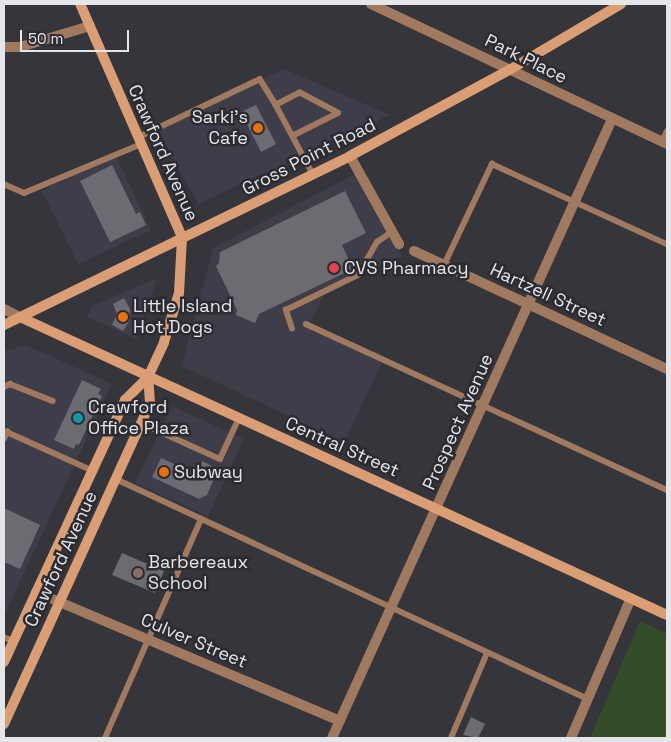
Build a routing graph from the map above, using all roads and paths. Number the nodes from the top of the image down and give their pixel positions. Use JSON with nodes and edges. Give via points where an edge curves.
{"nodes":[{"id":1,"x":80,"y":4,"type":"edge"},
{"id":2,"x":371,"y":4,"type":"edge"},
{"id":3,"x":621,"y":4,"type":"edge"},
{"id":4,"x":90,"y":26,"type":"junction"},
{"id":5,"x":4,"y":46,"type":"edge"},
{"id":6,"x":511,"y":69,"type":"junction"},
{"id":7,"x":276,"y":105,"type":"junction"},
{"id":8,"x":612,"y":119,"type":"junction"},
{"id":9,"x":667,"y":131,"type":"edge"},
{"id":10,"x":294,"y":135,"type":"junction"},
{"id":11,"x":141,"y":140,"type":"junction"},
{"id":12,"x":665,"y":143,"type":"edge"},
{"id":13,"x":350,"y":156,"type":"junction"},
{"id":14,"x":312,"y":174,"type":"junction"},
{"id":15,"x":4,"y":184,"type":"edge"},
{"id":16,"x":575,"y":201,"type":"junction"},
{"id":17,"x":392,"y":232,"type":"junction"},
{"id":18,"x":182,"y":237,"type":"junction"},
{"id":19,"x":399,"y":244,"type":"dead end"},
{"id":20,"x":667,"y":244,"type":"edge"},
{"id":21,"x":414,"y":251,"type":"dead end"},
{"id":22,"x":444,"y":265,"type":"junction"},
{"id":23,"x":528,"y":304,"type":"junction"},
{"id":24,"x":4,"y":309,"type":"edge"},
{"id":25,"x":20,"y":317,"type":"junction"},
{"id":26,"x":306,"y":324,"type":"dead end"},
{"id":27,"x":4,"y":325,"type":"edge"},
{"id":28,"x":292,"y":329,"type":"dead end"},
{"id":29,"x":667,"y":369,"type":"edge"},
{"id":30,"x":148,"y":377,"type":"junction"},
{"id":31,"x":4,"y":387,"type":"edge"},
{"id":32,"x":53,"y":401,"type":"dead end"},
{"id":33,"x":484,"y":404,"type":"junction"},
{"id":34,"x":239,"y":418,"type":"junction"},
{"id":35,"x":141,"y":423,"type":"junction"},
{"id":36,"x":4,"y":439,"type":"edge"},
{"id":37,"x":91,"y":470,"type":"junction"},
{"id":38,"x":116,"y":479,"type":"junction"},
{"id":39,"x":667,"y":490,"type":"edge"},
{"id":40,"x":437,"y":508,"type":"junction"},
{"id":41,"x":201,"y":519,"type":"junction"},
{"id":42,"x":36,"y":592,"type":"junction"},
{"id":43,"x":631,"y":598,"type":"junction"},
{"id":44,"x":59,"y":602,"type":"junction"},
{"id":45,"x":391,"y":608,"type":"junction"},
{"id":46,"x":667,"y":615,"type":"edge"},
{"id":47,"x":8,"y":639,"type":"edge"},
{"id":48,"x":149,"y":640,"type":"junction"},
{"id":49,"x":487,"y":653,"type":"junction"},
{"id":50,"x":4,"y":662,"type":"edge"},
{"id":51,"x":588,"y":699,"type":"junction"},
{"id":52,"x":340,"y":721,"type":"junction"},
{"id":53,"x":4,"y":724,"type":"edge"},
{"id":54,"x":105,"y":738,"type":"edge"},
{"id":55,"x":332,"y":738,"type":"edge"},
{"id":56,"x":451,"y":738,"type":"edge"},
{"id":57,"x":571,"y":738,"type":"edge"}],
"edges":[{"from":1,"to":4,"type":"main road","name":"Crawford Avenue"},
{"from":2,"to":6,"type":"street","name":"Park Place"},
{"from":3,"to":6,"type":"main road","name":"Gross Point Road"},
{"from":4,"to":5,"type":"street","via":[[20,47]]},
{"from":4,"to":11,"type":"main road","name":"Crawford Avenue"},
{"from":6,"to":8,"type":"street","name":"Park Place"},
{"from":6,"to":13,"type":"main road","name":"Gross Point Road"},
{"from":7,"to":10,"type":"lane"},
{"from":7,"to":10,"type":"lane","via":[[300,93],[338,113]]},
{"from":7,"to":11,"type":"lane","via":[[260,79]]},
{"from":8,"to":12,"type":"street","name":"Park Place"},
{"from":8,"to":16,"type":"street","name":"Prospect Avenue"},
{"from":9,"to":12,"type":"lane"},
{"from":10,"to":14,"type":"lane"},
{"from":11,"to":15,"type":"lane","via":[[24,194]]},
{"from":11,"to":18,"type":"main road","name":"Crawford Avenue"},
{"from":13,"to":14,"type":"main road","name":"Gross Point Road"},
{"from":13,"to":17,"type":"street"},
{"from":14,"to":18,"type":"main road","name":"Gross Point Road"},
{"from":16,"to":20,"type":"lane"},
{"from":16,"to":22,"type":"lane","via":[[492,164]]},
{"from":16,"to":23,"type":"street","name":"Prospect Avenue"},
{"from":17,"to":19,"type":"street"},
{"from":17,"to":28,"type":"lane","via":[[377,242],[358,275],[286,310]]},
{"from":18,"to":25,"type":"main road","name":"Gross Point Road"},
{"from":18,"to":30,"type":"main road","name":"Crawford Avenue","via":[[179,293],[164,342]]},
{"from":21,"to":22,"type":"street","name":"Hartzell Street"},
{"from":22,"to":23,"type":"street","name":"Hartzell Street"},
{"from":23,"to":29,"type":"street","name":"Hartzell Street"},
{"from":23,"to":33,"type":"street","name":"Prospect Avenue"},
{"from":24,"to":25,"type":"street","name":"Central Street"},
{"from":25,"to":27,"type":"main road","name":"Gross Point Road"},
{"from":25,"to":30,"type":"main road","name":"Central Street"},
{"from":26,"to":33,"type":"lane"},
{"from":30,"to":34,"type":"main road","name":"Central Street"},
{"from":30,"to":35,"type":"main road","name":"Crawford Avenue","via":[[150,403]]},
{"from":30,"to":37,"type":"main road","name":"Crawford Avenue","via":[[124,400]]},
{"from":31,"to":32,"type":"lane","via":[[10,384]]},
{"from":33,"to":39,"type":"lane"},
{"from":33,"to":40,"type":"street","name":"Prospect Avenue"},
{"from":34,"to":35,"type":"lane","via":[[220,459]]},
{"from":34,"to":40,"type":"main road","name":"Central Street"},
{"from":35,"to":38,"type":"main road","name":"Crawford Avenue"},
{"from":36,"to":37,"type":"lane","via":[[7,432]]},
{"from":37,"to":42,"type":"main road","name":"Crawford Avenue"},
{"from":38,"to":41,"type":"lane"},
{"from":38,"to":44,"type":"main road","name":"Crawford Avenue"},
{"from":40,"to":43,"type":"main road","name":"Central Street"},
{"from":40,"to":45,"type":"street","name":"Prospect Avenue"},
{"from":41,"to":45,"type":"lane"},
{"from":41,"to":48,"type":"lane"},
{"from":42,"to":44,"type":"street","name":"Culver Street"},
{"from":42,"to":47,"type":"main road","name":"Crawford Avenue"},
{"from":43,"to":46,"type":"main road","name":"Central Street"},
{"from":43,"to":51,"type":"street"},
{"from":44,"to":48,"type":"street","name":"Culver Street"},
{"from":44,"to":53,"type":"main road","name":"Crawford Avenue"},
{"from":45,"to":49,"type":"lane"},
{"from":45,"to":52,"type":"street","name":"Prospect Avenue"},
{"from":47,"to":50,"type":"main road","name":"Crawford Avenue"},
{"from":48,"to":52,"type":"street","name":"Culver Street"},
{"from":48,"to":54,"type":"lane"},
{"from":49,"to":51,"type":"lane"},
{"from":49,"to":56,"type":"lane"},
{"from":51,"to":57,"type":"street"},
{"from":52,"to":55,"type":"street","name":"Prospect Avenue"}]}
